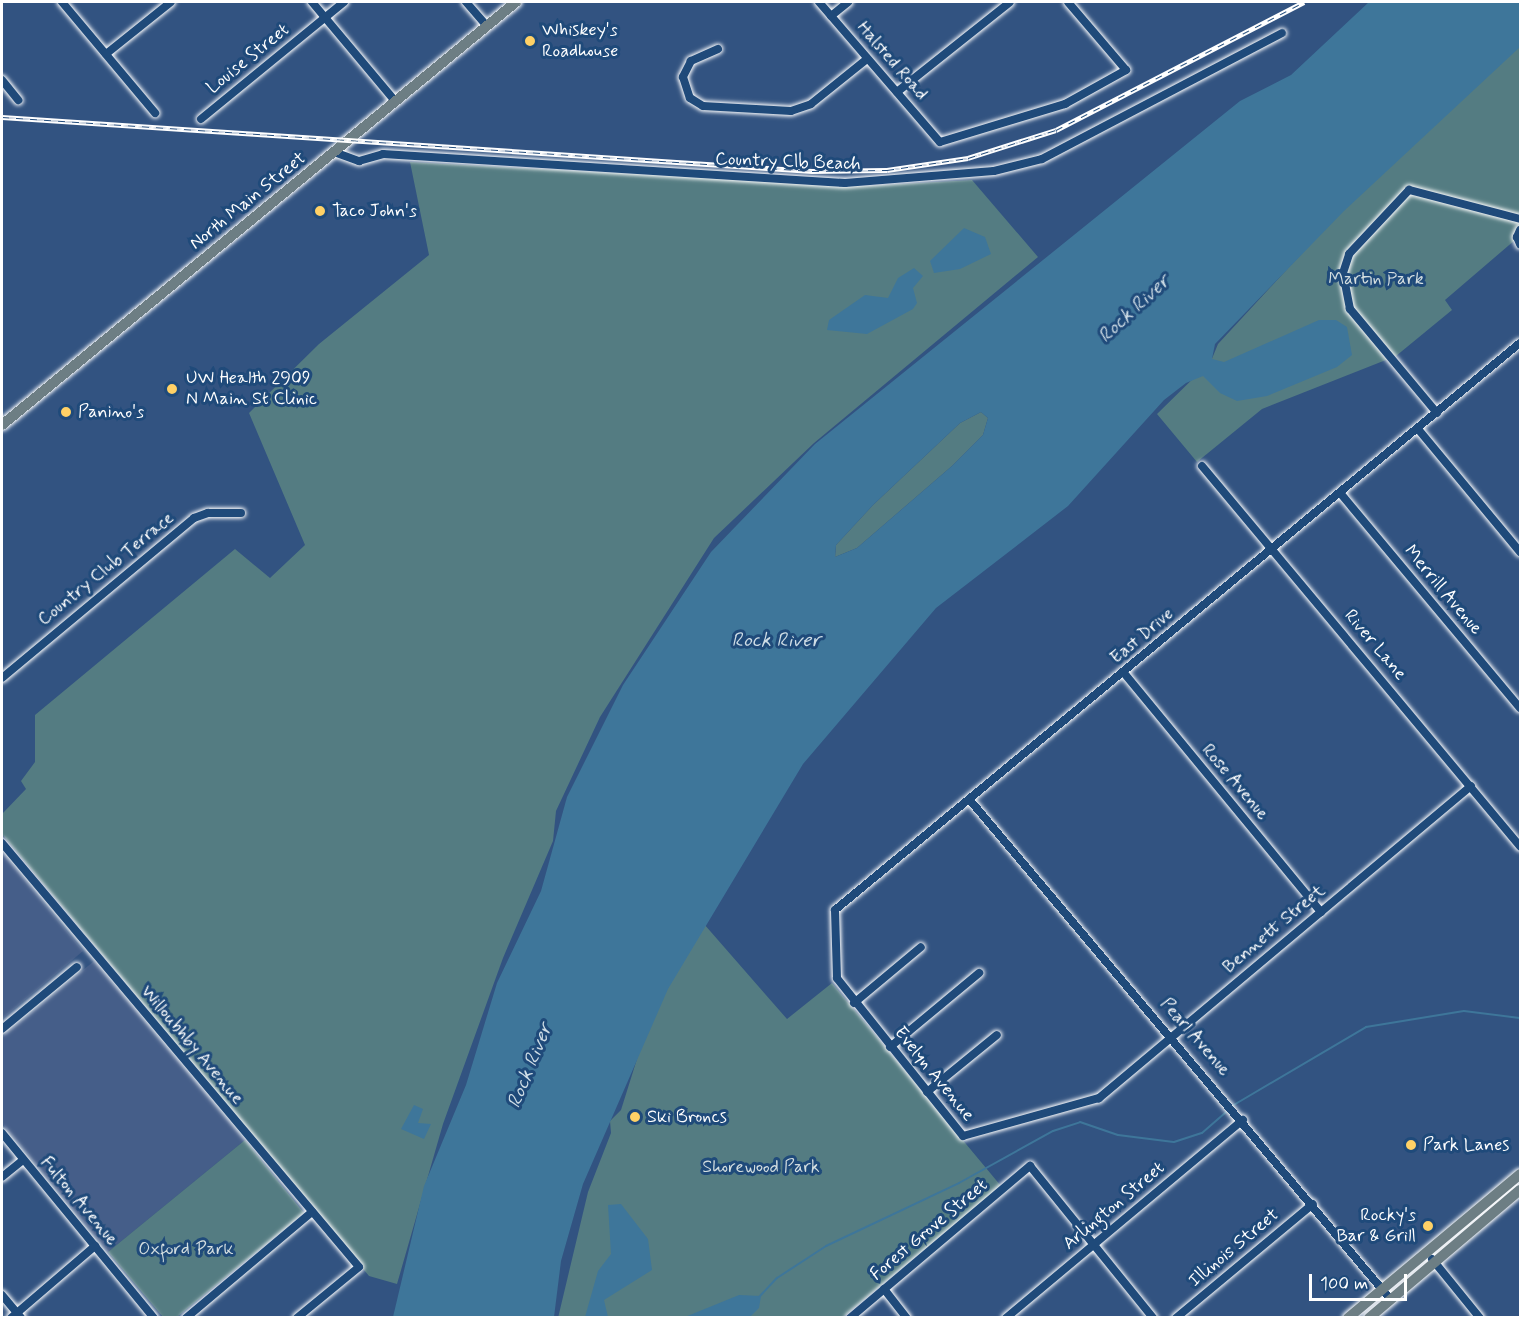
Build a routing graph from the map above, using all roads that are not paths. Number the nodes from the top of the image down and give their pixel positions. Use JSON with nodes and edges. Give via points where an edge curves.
{"nodes":[{"id":1,"x":62,"y":2,"type":"edge"},
{"id":2,"x":171,"y":2,"type":"edge"},
{"id":3,"x":312,"y":2,"type":"edge"},
{"id":4,"x":344,"y":2,"type":"edge"},
{"id":5,"x":466,"y":2,"type":"edge"},
{"id":6,"x":516,"y":2,"type":"edge"},
{"id":7,"x":819,"y":2,"type":"edge"},
{"id":8,"x":848,"y":2,"type":"edge"},
{"id":9,"x":1010,"y":2,"type":"edge"},
{"id":10,"x":1068,"y":2,"type":"edge"},
{"id":11,"x":831,"y":16,"type":"junction"},
{"id":12,"x":326,"y":17,"type":"junction"},
{"id":13,"x":487,"y":26,"type":"junction"},
{"id":14,"x":1282,"y":33,"type":"dead end"},
{"id":15,"x":718,"y":49,"type":"dead end"},
{"id":16,"x":106,"y":54,"type":"junction"},
{"id":17,"x":867,"y":59,"type":"junction"},
{"id":18,"x":2,"y":80,"type":"edge"},
{"id":19,"x":897,"y":92,"type":"junction"},
{"id":20,"x":18,"y":100,"type":"dead end"},
{"id":21,"x":394,"y":101,"type":"junction"},
{"id":22,"x":155,"y":113,"type":"dead end"},
{"id":23,"x":201,"y":119,"type":"dead end"},
{"id":24,"x":334,"y":152,"type":"junction"},
{"id":25,"x":1521,"y":219,"type":"edge"},
{"id":26,"x":1521,"y":231,"type":"edge"},
{"id":27,"x":1521,"y":244,"type":"edge"},
{"id":28,"x":1521,"y":343,"type":"edge"},
{"id":29,"x":1437,"y":413,"type":"junction"},
{"id":30,"x":2,"y":425,"type":"edge"},
{"id":31,"x":1418,"y":429,"type":"junction"},
{"id":32,"x":1202,"y":466,"type":"dead end"},
{"id":33,"x":1341,"y":494,"type":"junction"},
{"id":34,"x":242,"y":513,"type":"dead end"},
{"id":35,"x":1274,"y":549,"type":"junction"},
{"id":36,"x":1521,"y":552,"type":"edge"},
{"id":37,"x":1124,"y":673,"type":"junction"},
{"id":38,"x":2,"y":678,"type":"edge"},
{"id":39,"x":1521,"y":708,"type":"edge"},
{"id":40,"x":1471,"y":786,"type":"junction"},
{"id":41,"x":969,"y":799,"type":"junction"},
{"id":42,"x":2,"y":843,"type":"edge"},
{"id":43,"x":1521,"y":846,"type":"edge"},
{"id":44,"x":1321,"y":912,"type":"junction"},
{"id":45,"x":921,"y":947,"type":"dead end"},
{"id":46,"x":77,"y":967,"type":"dead end"},
{"id":47,"x":979,"y":973,"type":"dead end"},
{"id":48,"x":837,"y":978,"type":"joint"},
{"id":49,"x":854,"y":1003,"type":"junction"},
{"id":50,"x":2,"y":1029,"type":"edge"},
{"id":51,"x":997,"y":1035,"type":"dead end"},
{"id":52,"x":1172,"y":1036,"type":"junction"},
{"id":53,"x":890,"y":1047,"type":"junction"},
{"id":54,"x":927,"y":1092,"type":"junction"},
{"id":55,"x":1099,"y":1098,"type":"joint"},
{"id":56,"x":1241,"y":1117,"type":"junction"},
{"id":57,"x":2,"y":1133,"type":"edge"},
{"id":58,"x":23,"y":1160,"type":"junction"},
{"id":59,"x":1521,"y":1174,"type":"edge"},
{"id":60,"x":2,"y":1177,"type":"edge"},
{"id":61,"x":1521,"y":1190,"type":"edge"},
{"id":62,"x":1313,"y":1204,"type":"junction"},
{"id":63,"x":312,"y":1212,"type":"junction"},
{"id":64,"x":1094,"y":1245,"type":"junction"},
{"id":65,"x":95,"y":1246,"type":"junction"},
{"id":66,"x":1425,"y":1252,"type":"junction"},
{"id":67,"x":1435,"y":1264,"type":"junction"},
{"id":68,"x":1382,"y":1288,"type":"junction"},
{"id":69,"x":884,"y":1289,"type":"junction"},
{"id":70,"x":2,"y":1295,"type":"edge"},
{"id":71,"x":1391,"y":1300,"type":"junction"},
{"id":72,"x":16,"y":1316,"type":"edge"},
{"id":73,"x":154,"y":1317,"type":"edge"},
{"id":74,"x":186,"y":1317,"type":"edge"},
{"id":75,"x":297,"y":1317,"type":"edge"},
{"id":76,"x":850,"y":1317,"type":"edge"},
{"id":77,"x":908,"y":1317,"type":"edge"},
{"id":78,"x":1006,"y":1317,"type":"edge"},
{"id":79,"x":1153,"y":1317,"type":"edge"},
{"id":80,"x":1176,"y":1317,"type":"edge"},
{"id":81,"x":1348,"y":1317,"type":"edge"},
{"id":82,"x":1369,"y":1317,"type":"edge"},
{"id":83,"x":1480,"y":1317,"type":"edge"}],
"edges":[{"from":1,"to":16,"type":"street"},
{"from":2,"to":16,"type":"street"},
{"from":3,"to":12,"type":"street"},
{"from":4,"to":12,"type":"street","name":"Louise Street"},
{"from":5,"to":13,"type":"street"},
{"from":6,"to":13,"type":"main road","name":"North Main Street"},
{"from":7,"to":11,"type":"street","name":"Halsted Road"},
{"from":8,"to":11,"type":"street"},
{"from":9,"to":19,"type":"street"},
{"from":10,"to":19,"type":"street","name":"Halsted Road","via":[[1125,70],[1065,104],[940,142]]},
{"from":11,"to":17,"type":"street","name":"Halsted Road"},
{"from":12,"to":21,"type":"street"},
{"from":12,"to":23,"type":"street","name":"Louise Street"},
{"from":13,"to":21,"type":"main road","name":"North Main Street"},
{"from":14,"to":24,"type":"street","name":"Country Clb Beach","via":[[1051,155],[994,171],[845,183],[383,154],[359,161]]},
{"from":15,"to":17,"type":"street","via":[[691,61],[683,77],[690,98],[703,106],[791,111],[811,104]]},
{"from":16,"to":22,"type":"street"},
{"from":17,"to":19,"type":"street","name":"Halsted Road"},
{"from":18,"to":20,"type":"street"},
{"from":21,"to":24,"type":"main road","name":"North Main Street"},
{"from":24,"to":30,"type":"main road","name":"North Main Street"},
{"from":25,"to":29,"type":"street","via":[[1409,190],[1348,254],[1342,273],[1350,309]]},
{"from":26,"to":27,"type":"street","via":[[1517,237]]},
{"from":28,"to":29,"type":"street","name":"East Drive"},
{"from":29,"to":31,"type":"street","name":"East Drive"},
{"from":31,"to":33,"type":"street","name":"East Drive"},
{"from":31,"to":36,"type":"street"},
{"from":32,"to":35,"type":"street","name":"River Lane"},
{"from":33,"to":35,"type":"street","name":"East Drive"},
{"from":33,"to":39,"type":"street","name":"Merrill Avenue"},
{"from":34,"to":38,"type":"street","name":"Country Club Terrace","via":[[208,513],[194,518]]},
{"from":35,"to":37,"type":"street","name":"East Drive"},
{"from":35,"to":40,"type":"street","name":"River Lane"},
{"from":37,"to":41,"type":"street","name":"East Drive"},
{"from":37,"to":44,"type":"street","name":"Rose Avenue"},
{"from":40,"to":43,"type":"street","name":"River Lane"},
{"from":40,"to":44,"type":"street","name":"Bennett Street"},
{"from":41,"to":48,"type":"street","name":"East Drive","via":[[835,910]]},
{"from":41,"to":52,"type":"street","name":"Pearl Avenue"},
{"from":42,"to":63,"type":"street","name":"Willoubhby Avenue"},
{"from":44,"to":52,"type":"street","name":"Bennett Street"},
{"from":45,"to":49,"type":"street"},
{"from":46,"to":50,"type":"street"},
{"from":47,"to":53,"type":"street"},
{"from":48,"to":49,"type":"street","name":"Evelyn Avenue"},
{"from":49,"to":53,"type":"street","name":"Evelyn Avenue"},
{"from":51,"to":54,"type":"street"},
{"from":52,"to":55,"type":"street","name":"Bennett Street"},
{"from":52,"to":56,"type":"street","name":"Pearl Avenue"},
{"from":53,"to":54,"type":"street","name":"Evelyn Avenue"},
{"from":54,"to":55,"type":"street","name":"Evelyn Avenue","via":[[963,1136]]},
{"from":56,"to":62,"type":"street","name":"Pearl Avenue"},
{"from":56,"to":64,"type":"street","name":"Arlington Street"},
{"from":57,"to":58,"type":"street","name":"Fulton Avenue"},
{"from":58,"to":60,"type":"street"},
{"from":58,"to":65,"type":"street","name":"Fulton Avenue"},
{"from":59,"to":66,"type":"main road"},
{"from":61,"to":67,"type":"main road"},
{"from":62,"to":68,"type":"street","name":"Pearl Avenue"},
{"from":62,"to":80,"type":"street","name":"Illinois Street"},
{"from":63,"to":74,"type":"street"},
{"from":63,"to":75,"type":"street","name":"Willoubhby Avenue","via":[[359,1267]]},
{"from":64,"to":69,"type":"street","name":"Forest Grove Street","via":[[1030,1166]]},
{"from":64,"to":78,"type":"street","name":"Arlington Street"},
{"from":64,"to":79,"type":"street"},
{"from":65,"to":72,"type":"street"},
{"from":65,"to":73,"type":"street","name":"Fulton Avenue"},
{"from":66,"to":67,"type":"street"},
{"from":66,"to":68,"type":"main road"},
{"from":67,"to":71,"type":"main road"},
{"from":67,"to":83,"type":"street"},
{"from":68,"to":71,"type":"street","name":"Pearl Avenue"},
{"from":68,"to":81,"type":"main road"},
{"from":69,"to":76,"type":"street","name":"Forest Grove Street"},
{"from":69,"to":77,"type":"street"},
{"from":70,"to":72,"type":"street"},
{"from":71,"to":82,"type":"main road"}]}
